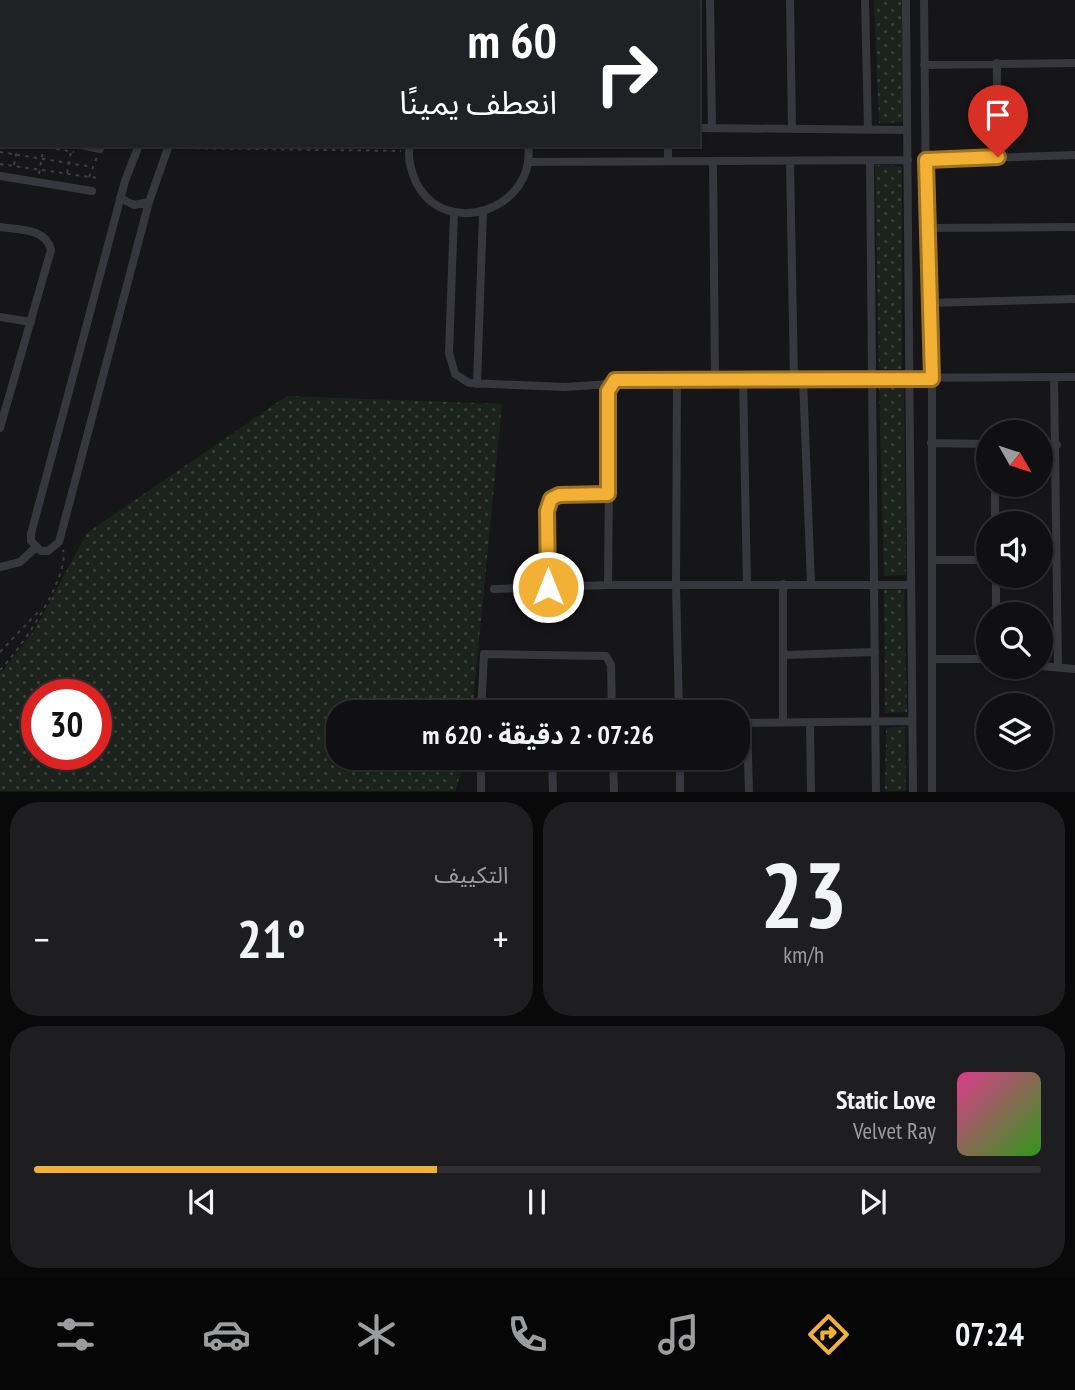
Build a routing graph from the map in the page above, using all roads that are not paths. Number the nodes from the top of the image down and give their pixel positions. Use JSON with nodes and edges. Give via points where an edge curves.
{"nodes":[{"id":1,"x":710,"y":0,"type":"edge"},
{"id":2,"x":790,"y":0,"type":"edge"},
{"id":3,"x":865,"y":0,"type":"edge"},
{"id":4,"x":906,"y":0,"type":"edge"},
{"id":5,"x":924,"y":0,"type":"edge"},
{"id":6,"x":1075,"y":63,"type":"edge"},
{"id":7,"x":997,"y":64,"type":"junction"},
{"id":8,"x":924,"y":65,"type":"junction"},
{"id":9,"x":700,"y":128,"type":"edge"},
{"id":10,"x":712,"y":128,"type":"junction"},
{"id":11,"x":792,"y":129,"type":"junction"},
{"id":12,"x":868,"y":129,"type":"junction"},
{"id":13,"x":907,"y":130,"type":"junction"},
{"id":14,"x":138,"y":147,"type":"edge"},
{"id":15,"x":167,"y":147,"type":"edge"},
{"id":16,"x":528,"y":147,"type":"edge"},
{"id":17,"x":668,"y":147,"type":"edge"},
{"id":18,"x":410,"y":148,"type":"edge"},
{"id":19,"x":83,"y":150,"type":"edge"},
{"id":20,"x":102,"y":153,"type":"road end"},
{"id":21,"x":1075,"y":155,"type":"edge"},
{"id":22,"x":998,"y":157,"type":"junction"},
{"id":23,"x":668,"y":160,"type":"junction"},
{"id":24,"x":908,"y":160,"type":"junction"},
{"id":25,"x":926,"y":160,"type":"junction"},
{"id":26,"x":713,"y":161,"type":"junction"},
{"id":27,"x":870,"y":161,"type":"junction"},
{"id":28,"x":528,"y":162,"type":"junction"},
{"id":29,"x":790,"y":163,"type":"junction"},
{"id":30,"x":0,"y":176,"type":"edge"},
{"id":31,"x":92,"y":191,"type":"dead end"},
{"id":32,"x":120,"y":198,"type":"junction"},
{"id":33,"x":149,"y":202,"type":"junction"},
{"id":34,"x":484,"y":212,"type":"junction"},
{"id":35,"x":454,"y":213,"type":"junction"},
{"id":36,"x":0,"y":227,"type":"edge"},
{"id":37,"x":1075,"y":227,"type":"edge"},
{"id":38,"x":926,"y":228,"type":"junction"},
{"id":39,"x":1075,"y":299,"type":"edge"},
{"id":40,"x":928,"y":303,"type":"junction"},
{"id":41,"x":0,"y":317,"type":"edge"},
{"id":42,"x":31,"y":322,"type":"junction"},
{"id":43,"x":1054,"y":377,"type":"junction"},
{"id":44,"x":1075,"y":377,"type":"edge"},
{"id":45,"x":715,"y":378,"type":"junction"},
{"id":46,"x":871,"y":378,"type":"junction"},
{"id":47,"x":677,"y":379,"type":"junction"},
{"id":48,"x":743,"y":379,"type":"junction"},
{"id":49,"x":799,"y":379,"type":"junction"},
{"id":50,"x":932,"y":379,"type":"junction"},
{"id":51,"x":909,"y":380,"type":"junction"},
{"id":52,"x":477,"y":384,"type":"junction"},
{"id":53,"x":610,"y":384,"type":"junction"},
{"id":54,"x":3,"y":407,"type":"edge"},
{"id":55,"x":0,"y":428,"type":"edge"},
{"id":56,"x":931,"y":443,"type":"junction"},
{"id":57,"x":976,"y":444,"type":"edge"},
{"id":58,"x":1057,"y":445,"type":"joint"},
{"id":59,"x":608,"y":494,"type":"junction"},
{"id":60,"x":35,"y":548,"type":"junction"},
{"id":61,"x":1053,"y":558,"type":"edge"},
{"id":62,"x":1056,"y":558,"type":"junction"},
{"id":63,"x":932,"y":559,"type":"junction"},
{"id":64,"x":976,"y":560,"type":"edge"},
{"id":65,"x":0,"y":567,"type":"edge"},
{"id":66,"x":783,"y":584,"type":"junction"},
{"id":67,"x":811,"y":584,"type":"junction"},
{"id":68,"x":875,"y":584,"type":"junction"},
{"id":69,"x":911,"y":584,"type":"junction"},
{"id":70,"x":608,"y":585,"type":"junction"},
{"id":71,"x":676,"y":585,"type":"junction"},
{"id":72,"x":747,"y":585,"type":"junction"},
{"id":73,"x":548,"y":587,"type":"junction"},
{"id":74,"x":494,"y":589,"type":"dead end"},
{"id":75,"x":876,"y":652,"type":"junction"},
{"id":76,"x":785,"y":655,"type":"junction"},
{"id":77,"x":932,"y":659,"type":"junction"},
{"id":78,"x":976,"y":659,"type":"edge"},
{"id":79,"x":1053,"y":667,"type":"edge"},
{"id":80,"x":1058,"y":668,"type":"junction"},
{"id":81,"x":1075,"y":669,"type":"edge"},
{"id":82,"x":482,"y":700,"type":"edge"},
{"id":83,"x":612,"y":700,"type":"edge"},
{"id":84,"x":680,"y":700,"type":"edge"},
{"id":85,"x":783,"y":721,"type":"junction"},
{"id":86,"x":876,"y":721,"type":"junction"},
{"id":87,"x":912,"y":721,"type":"junction"},
{"id":88,"x":810,"y":722,"type":"junction"},
{"id":89,"x":750,"y":723,"type":"edge"},
{"id":90,"x":481,"y":770,"type":"edge"},
{"id":91,"x":552,"y":770,"type":"edge"},
{"id":92,"x":613,"y":770,"type":"edge"},
{"id":93,"x":680,"y":770,"type":"edge"},
{"id":94,"x":748,"y":770,"type":"edge"},
{"id":95,"x":481,"y":792,"type":"edge"},
{"id":96,"x":553,"y":792,"type":"edge"},
{"id":97,"x":614,"y":792,"type":"edge"},
{"id":98,"x":680,"y":792,"type":"edge"},
{"id":99,"x":749,"y":792,"type":"edge"},
{"id":100,"x":811,"y":792,"type":"edge"},
{"id":101,"x":876,"y":792,"type":"edge"},
{"id":102,"x":913,"y":792,"type":"edge"},
{"id":103,"x":932,"y":792,"type":"edge"}],
"edges":[{"from":1,"to":10,"type":"street"},
{"from":2,"to":11,"type":"street"},
{"from":3,"to":12,"type":"street"},
{"from":4,"to":13,"type":"street"},
{"from":5,"to":8,"type":"street"},
{"from":6,"to":7,"type":"street"},
{"from":7,"to":8,"type":"street"},
{"from":7,"to":22,"type":"street"},
{"from":8,"to":25,"type":"street"},
{"from":9,"to":10,"type":"street"},
{"from":10,"to":11,"type":"street"},
{"from":11,"to":12,"type":"street"},
{"from":12,"to":13,"type":"street"},
{"from":13,"to":24,"type":"street"},
{"from":14,"to":32,"type":"street"},
{"from":15,"to":33,"type":"street"},
{"from":16,"to":28,"type":"street"},
{"from":17,"to":23,"type":"street"},
{"from":18,"to":35,"type":"street","via":[[411,171],[420,190]]},
{"from":19,"to":20,"type":"street"},
{"from":21,"to":22,"type":"street"},
{"from":22,"to":25,"type":"street"},
{"from":23,"to":26,"type":"street"},
{"from":23,"to":28,"type":"street"},
{"from":24,"to":27,"type":"street"},
{"from":24,"to":51,"type":"street"},
{"from":25,"to":38,"type":"street"},
{"from":26,"to":29,"type":"street"},
{"from":26,"to":45,"type":"street"},
{"from":27,"to":29,"type":"street"},
{"from":27,"to":46,"type":"street"},
{"from":28,"to":34,"type":"street","via":[[513,194]]},
{"from":29,"to":49,"type":"street"},
{"from":30,"to":31,"type":"street"},
{"from":32,"to":33,"type":"street","via":[[134,205]]},
{"from":32,"to":60,"type":"street","via":[[31,534]]},
{"from":33,"to":60,"type":"street","via":[[59,542],[48,551]]},
{"from":34,"to":35,"type":"street"},
{"from":34,"to":52,"type":"street"},
{"from":35,"to":52,"type":"street","via":[[450,360],[455,374]]},
{"from":36,"to":42,"type":"street","via":[[40,234],[51,246]]},
{"from":37,"to":38,"type":"street"},
{"from":38,"to":40,"type":"street"},
{"from":39,"to":40,"type":"street"},
{"from":40,"to":50,"type":"street"},
{"from":41,"to":42,"type":"street"},
{"from":42,"to":54,"type":"street"},
{"from":43,"to":44,"type":"street"},
{"from":43,"to":50,"type":"street"},
{"from":43,"to":58,"type":"street"},
{"from":45,"to":47,"type":"street"},
{"from":45,"to":48,"type":"street"},
{"from":46,"to":49,"type":"street"},
{"from":46,"to":51,"type":"street"},
{"from":46,"to":68,"type":"street"},
{"from":47,"to":53,"type":"street","via":[[625,379]]},
{"from":47,"to":71,"type":"street"},
{"from":48,"to":49,"type":"street"},
{"from":48,"to":72,"type":"street"},
{"from":49,"to":67,"type":"street"},
{"from":50,"to":51,"type":"street"},
{"from":50,"to":56,"type":"street"},
{"from":51,"to":69,"type":"street"},
{"from":52,"to":53,"type":"street"},
{"from":53,"to":59,"type":"street"},
{"from":54,"to":55,"type":"street"},
{"from":56,"to":57,"type":"street"},
{"from":56,"to":63,"type":"street"},
{"from":58,"to":62,"type":"street"},
{"from":59,"to":70,"type":"street"},
{"from":59,"to":73,"type":"street","via":[[551,499],[547,511]]},
{"from":60,"to":65,"type":"street","via":[[20,562]]},
{"from":61,"to":62,"type":"street"},
{"from":62,"to":80,"type":"street"},
{"from":63,"to":64,"type":"street"},
{"from":63,"to":77,"type":"street"},
{"from":66,"to":67,"type":"street"},
{"from":66,"to":72,"type":"street"},
{"from":66,"to":76,"type":"street"},
{"from":67,"to":68,"type":"street"},
{"from":68,"to":69,"type":"street"},
{"from":68,"to":75,"type":"street"},
{"from":69,"to":87,"type":"street"},
{"from":70,"to":71,"type":"street"},
{"from":70,"to":73,"type":"street"},
{"from":71,"to":72,"type":"street"},
{"from":71,"to":84,"type":"street"},
{"from":73,"to":74,"type":"street"},
{"from":75,"to":76,"type":"street"},
{"from":75,"to":86,"type":"street"},
{"from":76,"to":85,"type":"street"},
{"from":77,"to":78,"type":"street"},
{"from":77,"to":103,"type":"street"},
{"from":79,"to":80,"type":"street"},
{"from":80,"to":81,"type":"street"},
{"from":82,"to":83,"type":"street","via":[[484,654],[606,656],[611,665]]},
{"from":85,"to":88,"type":"street"},
{"from":85,"to":89,"type":"street"},
{"from":86,"to":87,"type":"street"},
{"from":86,"to":88,"type":"street"},
{"from":86,"to":101,"type":"street"},
{"from":87,"to":102,"type":"street"},
{"from":88,"to":100,"type":"street"},
{"from":90,"to":95,"type":"street"},
{"from":91,"to":96,"type":"street"},
{"from":92,"to":97,"type":"street"},
{"from":93,"to":98,"type":"street"},
{"from":94,"to":99,"type":"street"}]}
